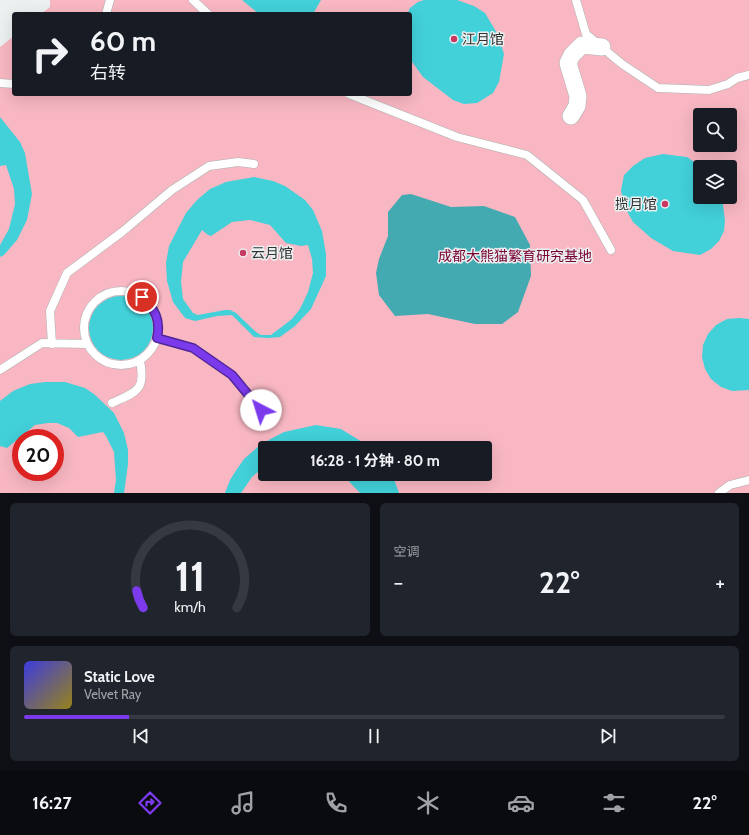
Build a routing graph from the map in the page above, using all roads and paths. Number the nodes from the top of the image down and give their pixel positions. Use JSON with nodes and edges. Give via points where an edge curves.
{"nodes":[{"id":1,"x":110,"y":0,"type":"edge"},
{"id":2,"x":193,"y":0,"type":"edge"},
{"id":3,"x":576,"y":0,"type":"edge"},
{"id":4,"x":107,"y":12,"type":"edge"},
{"id":5,"x":206,"y":12,"type":"edge"},
{"id":6,"x":602,"y":47,"type":"junction"},
{"id":7,"x":749,"y":75,"type":"edge"},
{"id":8,"x":0,"y":83,"type":"edge"},
{"id":9,"x":12,"y":84,"type":"edge"},
{"id":10,"x":354,"y":96,"type":"edge"},
{"id":11,"x":571,"y":116,"type":"dead end"},
{"id":12,"x":254,"y":164,"type":"dead end"},
{"id":13,"x":610,"y":250,"type":"dead end"},
{"id":14,"x":157,"y":338,"type":"junction"},
{"id":15,"x":52,"y":344,"type":"junction"},
{"id":16,"x":87,"y":344,"type":"junction"},
{"id":17,"x":140,"y":361,"type":"junction"},
{"id":18,"x":0,"y":370,"type":"edge"},
{"id":19,"x":112,"y":403,"type":"dead end"},
{"id":20,"x":271,"y":422,"type":"dead end"},
{"id":21,"x":749,"y":480,"type":"edge"},
{"id":22,"x":719,"y":493,"type":"edge"}],
"edges":[{"from":1,"to":4,"type":"lane"},
{"from":2,"to":5,"type":"lane"},
{"from":3,"to":6,"type":"lane","via":[[586,34]]},
{"from":6,"to":7,"type":"lane","via":[[658,88],[709,90]]},
{"from":6,"to":11,"type":"street","via":[[582,45],[572,55],[568,64],[578,96],[577,106]]},
{"from":8,"to":9,"type":"lane"},
{"from":10,"to":13,"type":"lane","via":[[457,137],[527,155],[583,200]]},
{"from":12,"to":15,"type":"lane","via":[[238,162],[209,166],[172,190],[67,273],[50,311]]},
{"from":14,"to":16,"type":"lane","via":[[157,317],[152,306],[142,297],[119,290],[107,293],[89,309],[84,320]]},
{"from":14,"to":17,"type":"lane","via":[[150,353]]},
{"from":14,"to":20,"type":"lane","via":[[193,348],[232,375]]},
{"from":15,"to":16,"type":"lane"},
{"from":15,"to":18,"type":"lane","via":[[42,343]]},
{"from":16,"to":17,"type":"lane","via":[[104,362],[116,366],[128,366]]},
{"from":17,"to":19,"type":"lane","via":[[143,375],[141,384],[133,394]]},
{"from":21,"to":22,"type":"lane","via":[[730,485]]}]}
